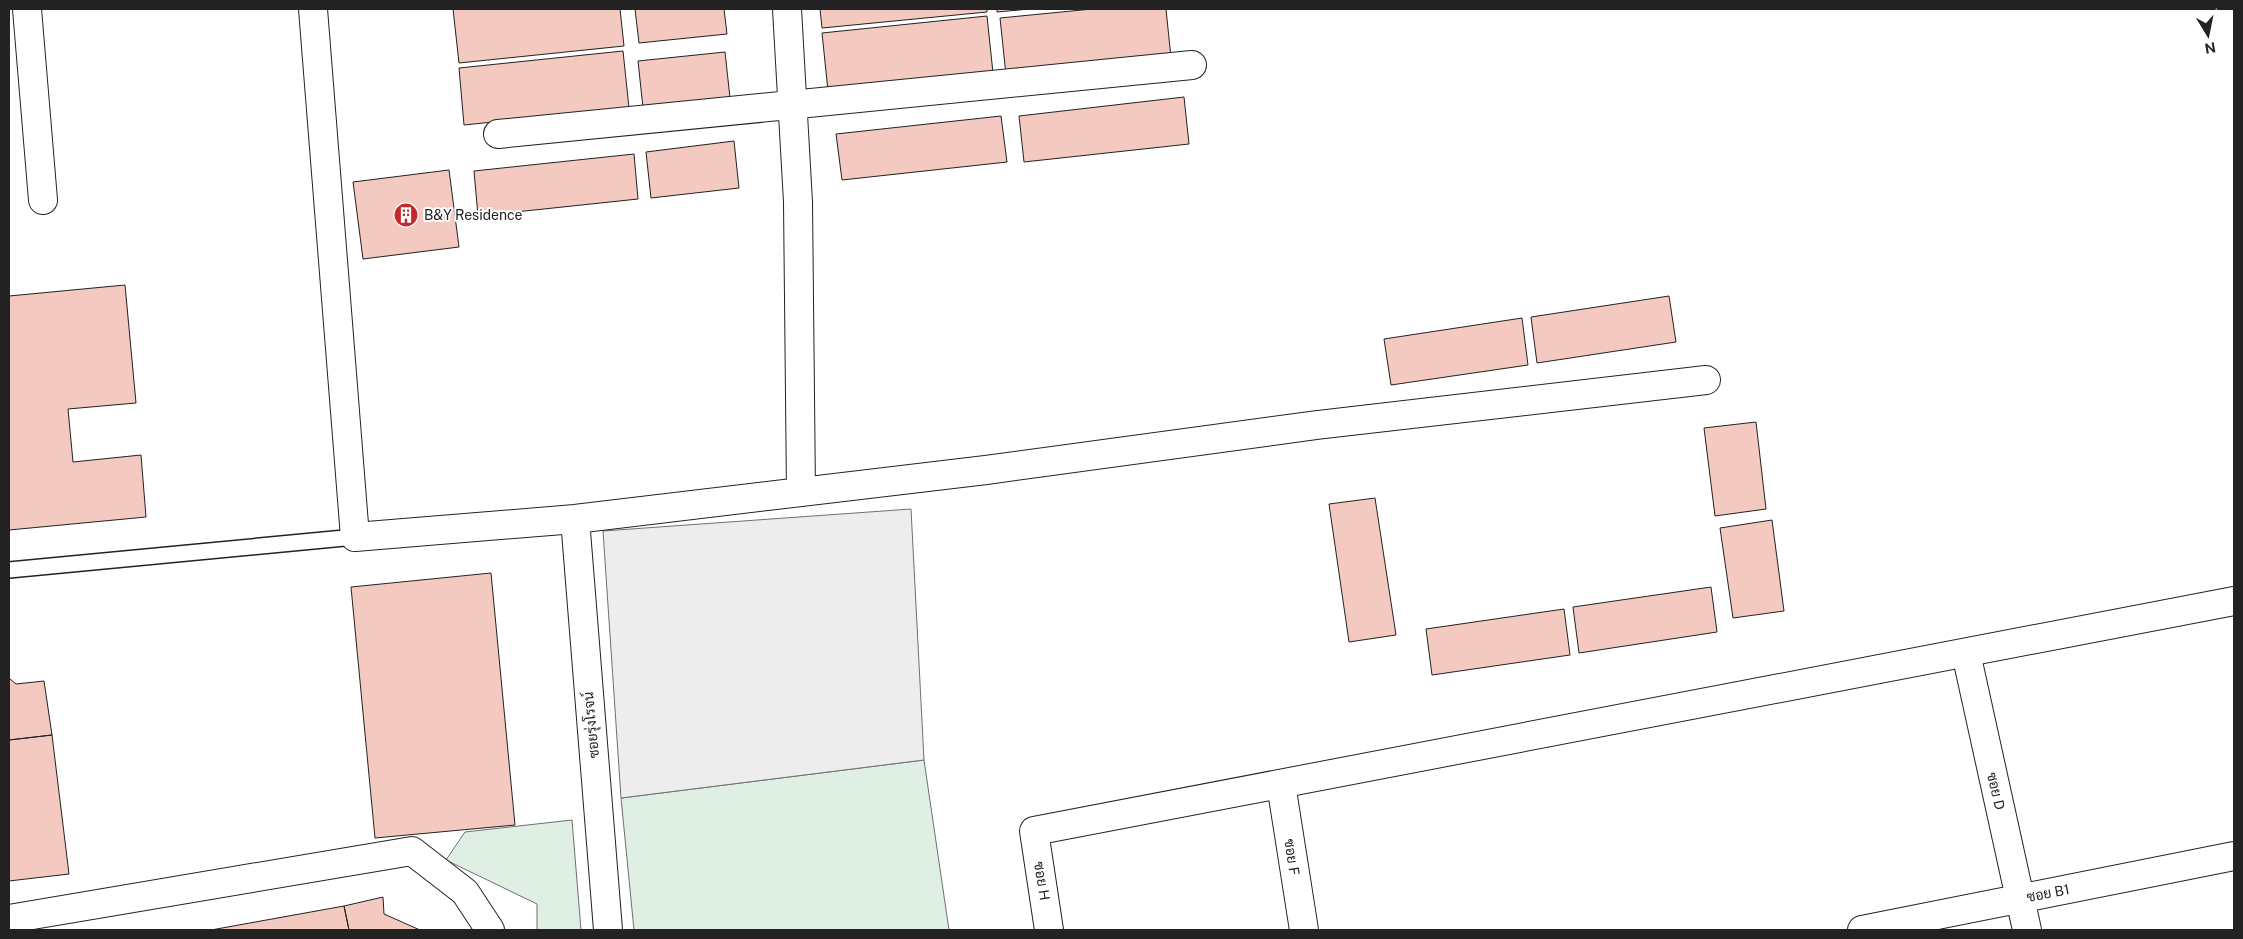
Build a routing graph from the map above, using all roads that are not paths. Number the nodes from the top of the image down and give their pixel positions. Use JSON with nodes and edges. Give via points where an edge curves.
{"nodes":[{"id":1,"x":28,"y":9,"type":"edge"},
{"id":2,"x":313,"y":9,"type":"edge"},
{"id":3,"x":787,"y":9,"type":"edge"},
{"id":4,"x":1192,"y":66,"type":"dead end"},
{"id":5,"x":792,"y":104,"type":"junction"},
{"id":6,"x":498,"y":134,"type":"dead end"},
{"id":7,"x":43,"y":200,"type":"dead end"},
{"id":8,"x":1706,"y":380,"type":"dead end"},
{"id":9,"x":801,"y":492,"type":"junction"},
{"id":10,"x":575,"y":519,"type":"junction"},
{"id":11,"x":355,"y":537,"type":"junction"},
{"id":12,"x":9,"y":570,"type":"edge"},
{"id":13,"x":2234,"y":601,"type":"edge"},
{"id":14,"x":1966,"y":653,"type":"junction"},
{"id":15,"x":1280,"y":784,"type":"junction"},
{"id":16,"x":2234,"y":856,"type":"edge"},
{"id":17,"x":2020,"y":899,"type":"junction"},
{"id":18,"x":9,"y":919,"type":"edge"},
{"id":19,"x":490,"y":930,"type":"edge"},
{"id":20,"x":608,"y":930,"type":"edge"},
{"id":21,"x":1049,"y":930,"type":"edge"},
{"id":22,"x":1304,"y":930,"type":"edge"},
{"id":23,"x":1862,"y":930,"type":"edge"},
{"id":24,"x":2027,"y":930,"type":"edge"}],
"edges":[{"from":1,"to":7,"type":"street"},
{"from":2,"to":11,"type":"street"},
{"from":3,"to":5,"type":"street"},
{"from":4,"to":5,"type":"street"},
{"from":5,"to":6,"type":"street"},
{"from":5,"to":9,"type":"street","via":[[798,202]]},
{"from":8,"to":9,"type":"street","via":[[1317,425]]},
{"from":9,"to":10,"type":"street"},
{"from":10,"to":11,"type":"street"},
{"from":10,"to":20,"type":"street","name":"ซอยรุ่งโรจน์"},
{"from":11,"to":12,"type":"lane"},
{"from":13,"to":14,"type":"street"},
{"from":14,"to":15,"type":"street"},
{"from":14,"to":17,"type":"street","name":"ซอย D"},
{"from":15,"to":21,"type":"street","name":"ซอย H","via":[[1034,831]]},
{"from":15,"to":22,"type":"street","name":"ซอย F"},
{"from":16,"to":17,"type":"street","name":"ซอย B1"},
{"from":17,"to":23,"type":"street","name":"ซอย B1"},
{"from":17,"to":24,"type":"street","name":"ซอย D"},
{"from":18,"to":19,"type":"street","via":[[412,851],[465,892]]}]}
